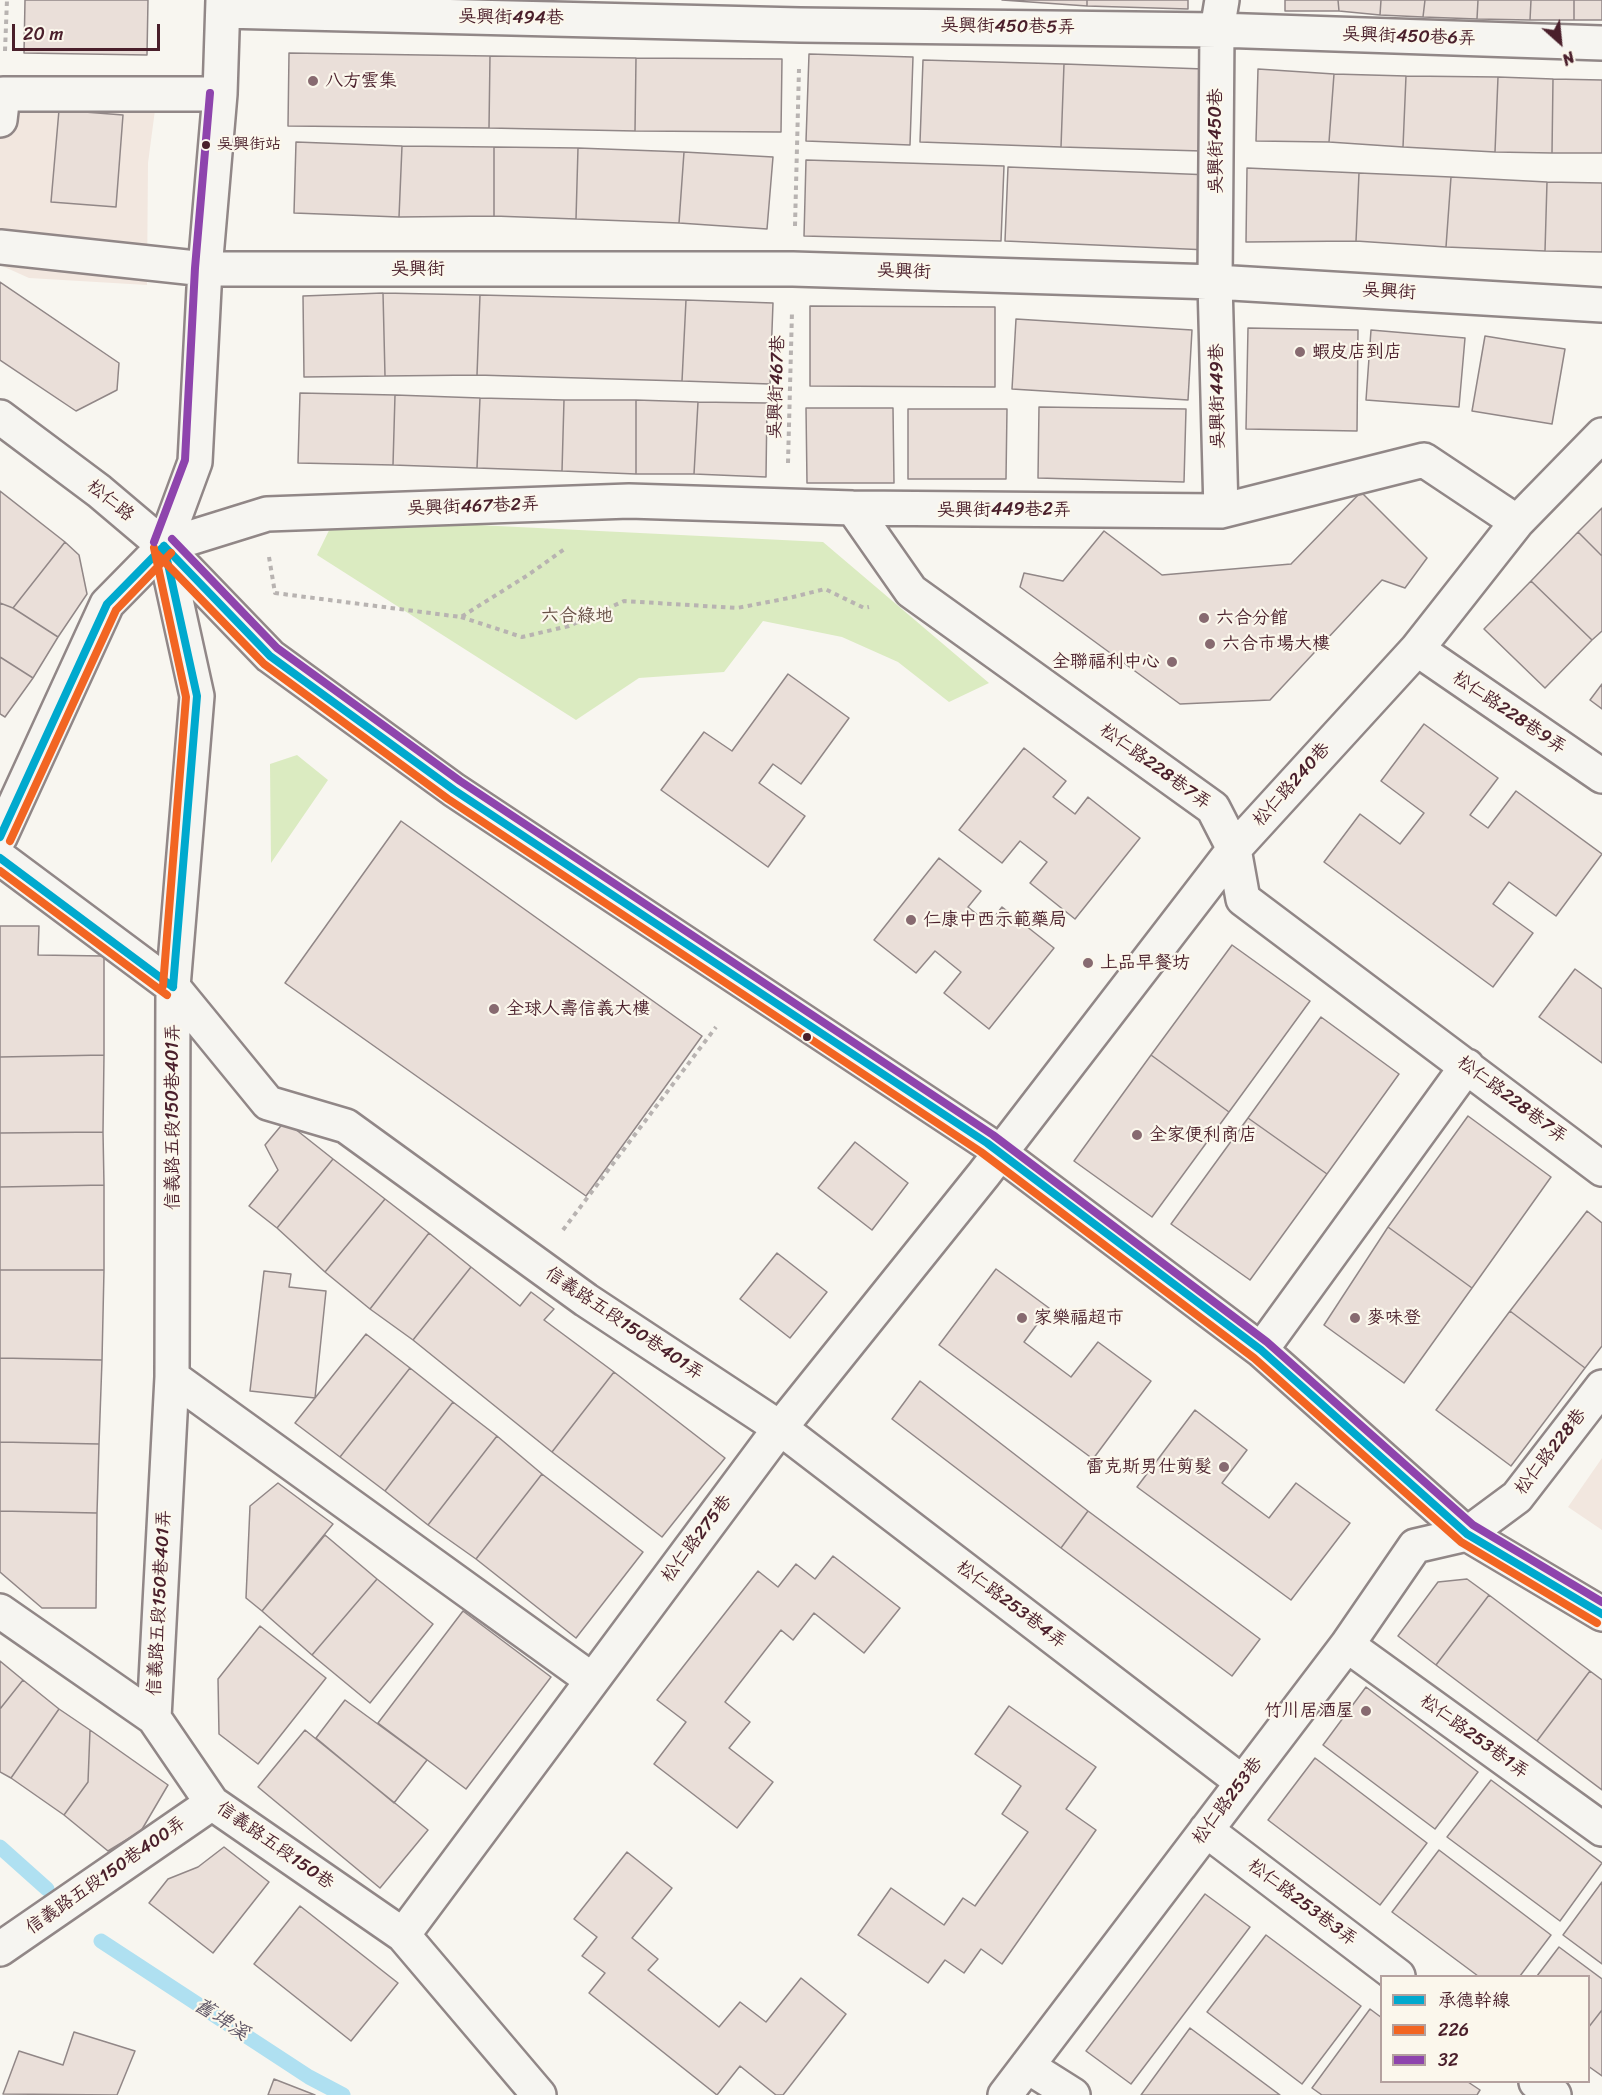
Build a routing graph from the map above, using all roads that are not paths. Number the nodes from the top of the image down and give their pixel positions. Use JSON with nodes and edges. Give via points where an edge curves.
{"nodes":[{"id":1,"x":223,"y":5,"type":"edge"},
{"id":2,"x":1219,"y":15,"type":"edge"},
{"id":3,"x":800,"y":25,"type":"joint"},
{"id":4,"x":1602,"y":43,"type":"edge"},
{"id":5,"x":220,"y":94,"type":"junction"},
{"id":6,"x":1,"y":107,"type":"edge"},
{"id":7,"x":0,"y":247,"type":"edge"},
{"id":8,"x":205,"y":269,"type":"junction"},
{"id":9,"x":1215,"y":282,"type":"junction"},
{"id":10,"x":1602,"y":305,"type":"edge"},
{"id":11,"x":0,"y":417,"type":"edge"},
{"id":12,"x":1602,"y":435,"type":"edge"},
{"id":13,"x":787,"y":506,"type":"joint"},
{"id":14,"x":853,"y":508,"type":"junction"},
{"id":15,"x":1221,"y":511,"type":"junction"},
{"id":16,"x":1517,"y":522,"type":"junction"},
{"id":17,"x":164,"y":546,"type":"junction"},
{"id":18,"x":1417,"y":649,"type":"junction"},
{"id":19,"x":1602,"y":776,"type":"edge"},
{"id":20,"x":0,"y":837,"type":"edge"},
{"id":21,"x":1234,"y":849,"type":"junction"},
{"id":22,"x":0,"y":858,"type":"edge"},
{"id":23,"x":173,"y":987,"type":"junction"},
{"id":24,"x":1467,"y":1066,"type":"junction"},
{"id":25,"x":1001,"y":1152,"type":"junction"},
{"id":26,"x":1602,"y":1169,"type":"edge"},
{"id":27,"x":1261,"y":1350,"type":"junction"},
{"id":28,"x":172,"y":1377,"type":"junction"},
{"id":29,"x":1602,"y":1387,"type":"edge"},
{"id":30,"x":780,"y":1428,"type":"junction"},
{"id":31,"x":1467,"y":1534,"type":"junction"},
{"id":32,"x":0,"y":1611,"type":"edge"},
{"id":33,"x":1602,"y":1614,"type":"edge"},
{"id":34,"x":1347,"y":1644,"type":"junction"},
{"id":35,"x":592,"y":1680,"type":"junction"},
{"id":36,"x":154,"y":1718,"type":"junction"},
{"id":37,"x":1242,"y":1782,"type":"junction"},
{"id":38,"x":212,"y":1803,"type":"junction"},
{"id":39,"x":1602,"y":1829,"type":"edge"},
{"id":40,"x":1206,"y":1830,"type":"junction"},
{"id":41,"x":403,"y":1935,"type":"junction"},
{"id":42,"x":0,"y":1949,"type":"edge"},
{"id":43,"x":1395,"y":1975,"type":"edge"},
{"id":44,"x":1028,"y":2066,"type":"junction"},
{"id":45,"x":1537,"y":2083,"type":"edge"},
{"id":46,"x":539,"y":2095,"type":"edge"},
{"id":47,"x":1005,"y":2095,"type":"edge"},
{"id":48,"x":1073,"y":2095,"type":"edge"},
{"id":49,"x":1554,"y":2095,"type":"edge"}],
"edges":[{"from":1,"to":3,"type":"street","name":"吳興街494巷"},
{"from":1,"to":5,"type":"street"},
{"from":2,"to":3,"type":"street","name":"吳興街450巷5弄"},
{"from":2,"to":4,"type":"street","name":"吳興街450巷6弄"},
{"from":2,"to":9,"type":"street","name":"吳興街450巷"},
{"from":5,"to":6,"type":"street"},
{"from":5,"to":8,"type":"street"},
{"from":7,"to":8,"type":"street","name":"吳興街"},
{"from":8,"to":9,"type":"street","name":"吳興街","via":[[793,269]]},
{"from":8,"to":17,"type":"street","via":[[195,462]]},
{"from":9,"to":10,"type":"street","name":"吳興街"},
{"from":9,"to":15,"type":"street","name":"吳興街449巷"},
{"from":11,"to":17,"type":"street","name":"松仁路","via":[[99,491]]},
{"from":12,"to":16,"type":"street","name":"松仁路240巷"},
{"from":13,"to":14,"type":"street","name":"吳興街449巷2弄"},
{"from":13,"to":17,"type":"street","name":"吳興街467巷2弄","via":[[629,501],[267,514]]},
{"from":14,"to":15,"type":"street","name":"吳興街449巷2弄"},
{"from":14,"to":21,"type":"street","name":"松仁路228巷7弄","via":[[910,591],[1213,808]]},
{"from":15,"to":16,"type":"street","name":"吳興街449巷2弄","via":[[1424,460]]},
{"from":16,"to":18,"type":"street","name":"松仁路240巷"},
{"from":17,"to":20,"type":"street","via":[[108,604]]},
{"from":17,"to":23,"type":"street","via":[[197,696]]},
{"from":17,"to":25,"type":"street","name":"松仁路","via":[[270,656],[454,790]]},
{"from":18,"to":19,"type":"street","name":"松仁路228巷9弄"},
{"from":18,"to":21,"type":"street","name":"松仁路240巷"},
{"from":21,"to":24,"type":"street","name":"松仁路228巷7弄","via":[[1243,899]]},
{"from":21,"to":25,"type":"street","name":"松仁路240巷"},
{"from":22,"to":23,"type":"street"},
{"from":23,"to":28,"type":"street","name":"信義路五段150巷401弄"},
{"from":23,"to":30,"type":"street","name":"信義路五段150巷401弄","via":[[268,1103],[346,1126],[586,1300]]},
{"from":24,"to":26,"type":"street","name":"松仁路228巷7弄"},
{"from":24,"to":27,"type":"street"},
{"from":25,"to":27,"type":"street","name":"松仁路"},
{"from":25,"to":30,"type":"street","name":"松仁路275巷"},
{"from":27,"to":31,"type":"street","name":"松仁路"},
{"from":28,"to":35,"type":"street"},
{"from":28,"to":36,"type":"street","name":"信義路五段150巷401弄"},
{"from":29,"to":31,"type":"street","name":"松仁路228巷","via":[[1517,1497]]},
{"from":30,"to":35,"type":"street","name":"松仁路275巷"},
{"from":30,"to":37,"type":"street","name":"松仁路253巷4弄"},
{"from":31,"to":33,"type":"street","name":"松仁路"},
{"from":31,"to":34,"type":"street","name":"松仁路253巷","via":[[1415,1546]]},
{"from":32,"to":36,"type":"street","name":"信義路五段150巷"},
{"from":34,"to":37,"type":"street","name":"松仁路253巷"},
{"from":34,"to":39,"type":"street","name":"松仁路253巷1弄"},
{"from":35,"to":41,"type":"street","name":"松仁路275巷"},
{"from":36,"to":38,"type":"street","name":"信義路五段150巷"},
{"from":37,"to":40,"type":"street","name":"松仁路253巷"},
{"from":38,"to":41,"type":"street","name":"信義路五段150巷"},
{"from":38,"to":42,"type":"street","name":"信義路五段150巷400弄"},
{"from":40,"to":43,"type":"street","name":"松仁路253巷3弄"},
{"from":40,"to":44,"type":"street","name":"松仁路253巷"},
{"from":41,"to":46,"type":"street","name":"信義路五段150巷"},
{"from":44,"to":47,"type":"street","name":"松仁路253巷"},
{"from":44,"to":48,"type":"street"},
{"from":45,"to":49,"type":"street"}]}
